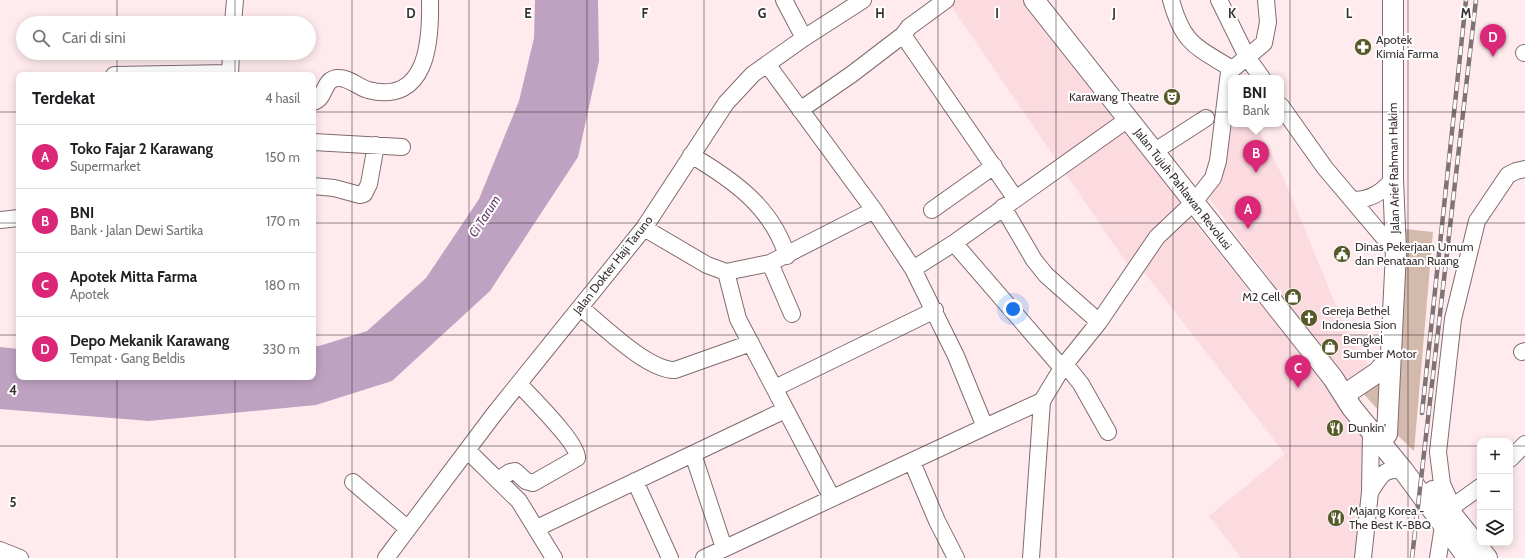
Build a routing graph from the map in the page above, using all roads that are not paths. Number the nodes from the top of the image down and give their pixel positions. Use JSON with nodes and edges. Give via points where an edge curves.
{"nodes":[{"id":1,"x":235,"y":0,"type":"edge"},
{"id":2,"x":430,"y":0,"type":"edge"},
{"id":3,"x":784,"y":0,"type":"edge"},
{"id":4,"x":863,"y":0,"type":"edge"},
{"id":5,"x":946,"y":0,"type":"edge"},
{"id":6,"x":1034,"y":0,"type":"edge"},
{"id":7,"x":1171,"y":0,"type":"edge"},
{"id":8,"x":1220,"y":0,"type":"edge"},
{"id":9,"x":1266,"y":0,"type":"edge"},
{"id":10,"x":1393,"y":0,"type":"edge"},
{"id":11,"x":234,"y":16,"type":"edge"},
{"id":12,"x":903,"y":35,"type":"junction"},
{"id":13,"x":804,"y":38,"type":"junction"},
{"id":14,"x":1245,"y":52,"type":"junction"},
{"id":15,"x":231,"y":60,"type":"edge"},
{"id":16,"x":767,"y":64,"type":"junction"},
{"id":17,"x":1232,"y":69,"type":"junction"},
{"id":18,"x":230,"y":72,"type":"edge"},
{"id":19,"x":1229,"y":75,"type":"edge"},
{"id":20,"x":1260,"y":75,"type":"edge"},
{"id":21,"x":1228,"y":80,"type":"edge"},
{"id":22,"x":316,"y":101,"type":"edge"},
{"id":23,"x":800,"y":110,"type":"junction"},
{"id":24,"x":1284,"y":110,"type":"edge"},
{"id":25,"x":1206,"y":118,"type":"dead end"},
{"id":26,"x":1128,"y":119,"type":"junction"},
{"id":27,"x":316,"y":142,"type":"edge"},
{"id":28,"x":376,"y":145,"type":"junction"},
{"id":29,"x":402,"y":147,"type":"dead end"},
{"id":30,"x":1155,"y":151,"type":"junction"},
{"id":31,"x":691,"y":156,"type":"junction"},
{"id":32,"x":994,"y":166,"type":"junction"},
{"id":33,"x":1525,"y":170,"type":"edge"},
{"id":34,"x":1393,"y":179,"type":"junction"},
{"id":35,"x":316,"y":186,"type":"edge"},
{"id":36,"x":1189,"y":196,"type":"junction"},
{"id":37,"x":1352,"y":200,"type":"junction"},
{"id":38,"x":1009,"y":202,"type":"junction"},
{"id":39,"x":874,"y":210,"type":"junction"},
{"id":40,"x":932,"y":210,"type":"dead end"},
{"id":41,"x":16,"y":218,"type":"edge"},
{"id":42,"x":0,"y":220,"type":"edge"},
{"id":43,"x":644,"y":228,"type":"junction"},
{"id":44,"x":954,"y":243,"type":"junction"},
{"id":45,"x":1396,"y":252,"type":"junction"},
{"id":46,"x":787,"y":256,"type":"junction"},
{"id":47,"x":770,"y":263,"type":"junction"},
{"id":48,"x":913,"y":269,"type":"junction"},
{"id":49,"x":726,"y":272,"type":"junction"},
{"id":50,"x":581,"y":308,"type":"junction"},
{"id":51,"x":935,"y":310,"type":"junction"},
{"id":52,"x":792,"y":314,"type":"dead end"},
{"id":53,"x":1099,"y":322,"type":"junction"},
{"id":54,"x":751,"y":343,"type":"junction"},
{"id":55,"x":1389,"y":360,"type":"junction"},
{"id":56,"x":1063,"y":366,"type":"junction"},
{"id":57,"x":1333,"y":378,"type":"junction"},
{"id":58,"x":519,"y":384,"type":"junction"},
{"id":59,"x":775,"y":388,"type":"junction"},
{"id":60,"x":1350,"y":391,"type":"junction"},
{"id":61,"x":1042,"y":401,"type":"junction"},
{"id":62,"x":785,"y":410,"type":"junction"},
{"id":63,"x":985,"y":427,"type":"junction"},
{"id":64,"x":1108,"y":432,"type":"dead end"},
{"id":65,"x":1379,"y":433,"type":"junction"},
{"id":66,"x":1525,"y":444,"type":"edge"},
{"id":67,"x":466,"y":450,"type":"junction"},
{"id":68,"x":693,"y":454,"type":"junction"},
{"id":69,"x":1513,"y":456,"type":"edge"},
{"id":70,"x":912,"y":462,"type":"junction"},
{"id":71,"x":1403,"y":470,"type":"junction"},
{"id":72,"x":498,"y":480,"type":"junction"},
{"id":73,"x":635,"y":481,"type":"junction"},
{"id":74,"x":353,"y":482,"type":"dead end"},
{"id":75,"x":1477,"y":490,"type":"edge"},
{"id":76,"x":1370,"y":492,"type":"junction"},
{"id":77,"x":832,"y":498,"type":"junction"},
{"id":78,"x":1448,"y":514,"type":"junction"},
{"id":79,"x":537,"y":528,"type":"junction"},
{"id":80,"x":408,"y":529,"type":"junction"},
{"id":81,"x":724,"y":548,"type":"junction"},
{"id":82,"x":0,"y":550,"type":"edge"},
{"id":83,"x":20,"y":558,"type":"edge"},
{"id":84,"x":386,"y":558,"type":"edge"},
{"id":85,"x":554,"y":558,"type":"edge"},
{"id":86,"x":670,"y":558,"type":"edge"},
{"id":87,"x":704,"y":558,"type":"edge"},
{"id":88,"x":956,"y":558,"type":"edge"},
{"id":89,"x":1031,"y":558,"type":"edge"},
{"id":90,"x":1364,"y":558,"type":"edge"},
{"id":91,"x":1438,"y":558,"type":"edge"},
{"id":92,"x":1468,"y":558,"type":"edge"},
{"id":93,"x":1487,"y":558,"type":"edge"}],
"edges":[{"from":1,"to":11,"type":"street"},
{"from":2,"to":22,"type":"street","via":[[430,25],[425,60],[418,74],[408,85],[397,92],[386,92],[361,87],[340,77],[331,79],[323,95]]},
{"from":3,"to":13,"type":"street"},
{"from":4,"to":13,"type":"street","name":"Jalan Dokter Haji Taruno"},
{"from":5,"to":12,"type":"street","via":[[909,27]]},
{"from":6,"to":26,"type":"main road","name":"Jalan Tujuh Pahlawan Revolusi"},
{"from":7,"to":17,"type":"street","via":[[1180,29],[1186,37],[1195,46]]},
{"from":8,"to":14,"type":"street"},
{"from":9,"to":14,"type":"street","via":[[1266,39],[1264,43]]},
{"from":10,"to":34,"type":"main road","name":"Jalan Arief Rahman Hakim"},
{"from":12,"to":23,"type":"street"},
{"from":12,"to":32,"type":"street"},
{"from":13,"to":16,"type":"street","name":"Jalan Dokter Haji Taruno"},
{"from":14,"to":17,"type":"street"},
{"from":14,"to":20,"type":"street"},
{"from":15,"to":18,"type":"street"},
{"from":16,"to":23,"type":"street"},
{"from":16,"to":31,"type":"street","name":"Jalan Dokter Haji Taruno","via":[[745,81],[726,103]]},
{"from":17,"to":19,"type":"street"},
{"from":21,"to":36,"type":"street","via":[[1218,161],[1213,178]]},
{"from":23,"to":39,"type":"street"},
{"from":24,"to":37,"type":"street","via":[[1325,168]]},
{"from":25,"to":30,"type":"street"},
{"from":26,"to":30,"type":"main road","name":"Jalan Tujuh Pahlawan Revolusi"},
{"from":26,"to":38,"type":"street"},
{"from":27,"to":28,"type":"street"},
{"from":28,"to":29,"type":"street"},
{"from":28,"to":35,"type":"street","via":[[369,184],[364,194]]},
{"from":30,"to":36,"type":"main road","name":"Jalan Tujuh Pahlawan Revolusi"},
{"from":31,"to":43,"type":"street","name":"Jalan Dokter Haji Taruno"},
{"from":31,"to":46,"type":"street","via":[[722,174],[756,201],[774,226]]},
{"from":32,"to":38,"type":"street"},
{"from":32,"to":40,"type":"street"},
{"from":33,"to":78,"type":"street","via":[[1508,175],[1477,221],[1453,319],[1438,452]]},
{"from":34,"to":37,"type":"street","via":[[1375,196]]},
{"from":34,"to":45,"type":"main road","name":"Jalan Arief Rahman Hakim"},
{"from":36,"to":53,"type":"street"},
{"from":36,"to":57,"type":"main road","name":"Jalan Tujuh Pahlawan Revolusi"},
{"from":37,"to":45,"type":"street"},
{"from":38,"to":44,"type":"street"},
{"from":38,"to":53,"type":"street","via":[[1034,260],[1046,275]]},
{"from":39,"to":46,"type":"street"},
{"from":39,"to":48,"type":"street"},
{"from":41,"to":42,"type":"street"},
{"from":43,"to":49,"type":"street","via":[[707,265]]},
{"from":43,"to":50,"type":"street","name":"Jalan Dokter Haji Taruno"},
{"from":44,"to":48,"type":"street"},
{"from":44,"to":56,"type":"street"},
{"from":45,"to":55,"type":"main road","name":"Jalan Arief Rahman Hakim"},
{"from":46,"to":47,"type":"street"},
{"from":47,"to":49,"type":"street"},
{"from":47,"to":52,"type":"street"},
{"from":48,"to":51,"type":"street"},
{"from":49,"to":54,"type":"street","via":[[738,319]]},
{"from":50,"to":54,"type":"street","via":[[647,360],[670,370]]},
{"from":50,"to":58,"type":"street","name":"Jalan Dokter Haji Taruno"},
{"from":51,"to":59,"type":"street"},
{"from":51,"to":63,"type":"street"},
{"from":53,"to":56,"type":"street"},
{"from":54,"to":59,"type":"street"},
{"from":55,"to":60,"type":"main road","via":[[1369,379]]},
{"from":55,"to":65,"type":"main road","name":"Jalan Arief Rahman Hakim"},
{"from":56,"to":61,"type":"street"},
{"from":56,"to":64,"type":"street","via":[[1081,384]]},
{"from":57,"to":60,"type":"main road","name":"Jalan Tujuh Pahlawan Revolusi"},
{"from":57,"to":65,"type":"main road","name":"Jalan Tujuh Pahlawan Revolusi","via":[[1352,408]]},
{"from":58,"to":67,"type":"street","name":"Jalan Dokter Haji Taruno"},
{"from":58,"to":72,"type":"street","via":[[560,428],[575,449],[577,458],[533,483],[526,482],[515,471]]},
{"from":59,"to":62,"type":"street"},
{"from":60,"to":65,"type":"main road","name":"Jalan Tujuh Pahlawan Revolusi"},
{"from":61,"to":63,"type":"street"},
{"from":61,"to":89,"type":"street"},
{"from":62,"to":68,"type":"street"},
{"from":62,"to":77,"type":"street"},
{"from":63,"to":70,"type":"street"},
{"from":65,"to":71,"type":"main road","name":"Jalan Tujuh Pahlawan Revolusi"},
{"from":65,"to":76,"type":"street"},
{"from":65,"to":78,"type":"main road","name":"Jalan Tujuh Pahlawan Revolusi"},
{"from":66,"to":69,"type":"street"},
{"from":67,"to":72,"type":"street"},
{"from":67,"to":80,"type":"street","name":"Jalan Dokter Haji Taruno"},
{"from":68,"to":73,"type":"street"},
{"from":68,"to":81,"type":"street"},
{"from":70,"to":77,"type":"street"},
{"from":70,"to":88,"type":"street"},
{"from":71,"to":76,"type":"street","via":[[1392,469],[1384,472]]},
{"from":71,"to":78,"type":"main road","name":"Jalan Tujuh Pahlawan Revolusi"},
{"from":72,"to":79,"type":"street","via":[[519,501]]},
{"from":73,"to":79,"type":"street"},
{"from":73,"to":86,"type":"street"},
{"from":74,"to":80,"type":"street"},
{"from":75,"to":78,"type":"street"},
{"from":76,"to":90,"type":"street"},
{"from":77,"to":81,"type":"street"},
{"from":78,"to":91,"type":"street"},
{"from":78,"to":92,"type":"main road","name":"Jalan Tujuh Pahlawan Revolusi"},
{"from":78,"to":93,"type":"main road","name":"Jalan Tujuh Pahlawan Revolusi"},
{"from":79,"to":85,"type":"street"},
{"from":80,"to":84,"type":"street","name":"Jalan Dokter Haji Taruno"},
{"from":81,"to":87,"type":"street"},
{"from":82,"to":83,"type":"street"}]}
